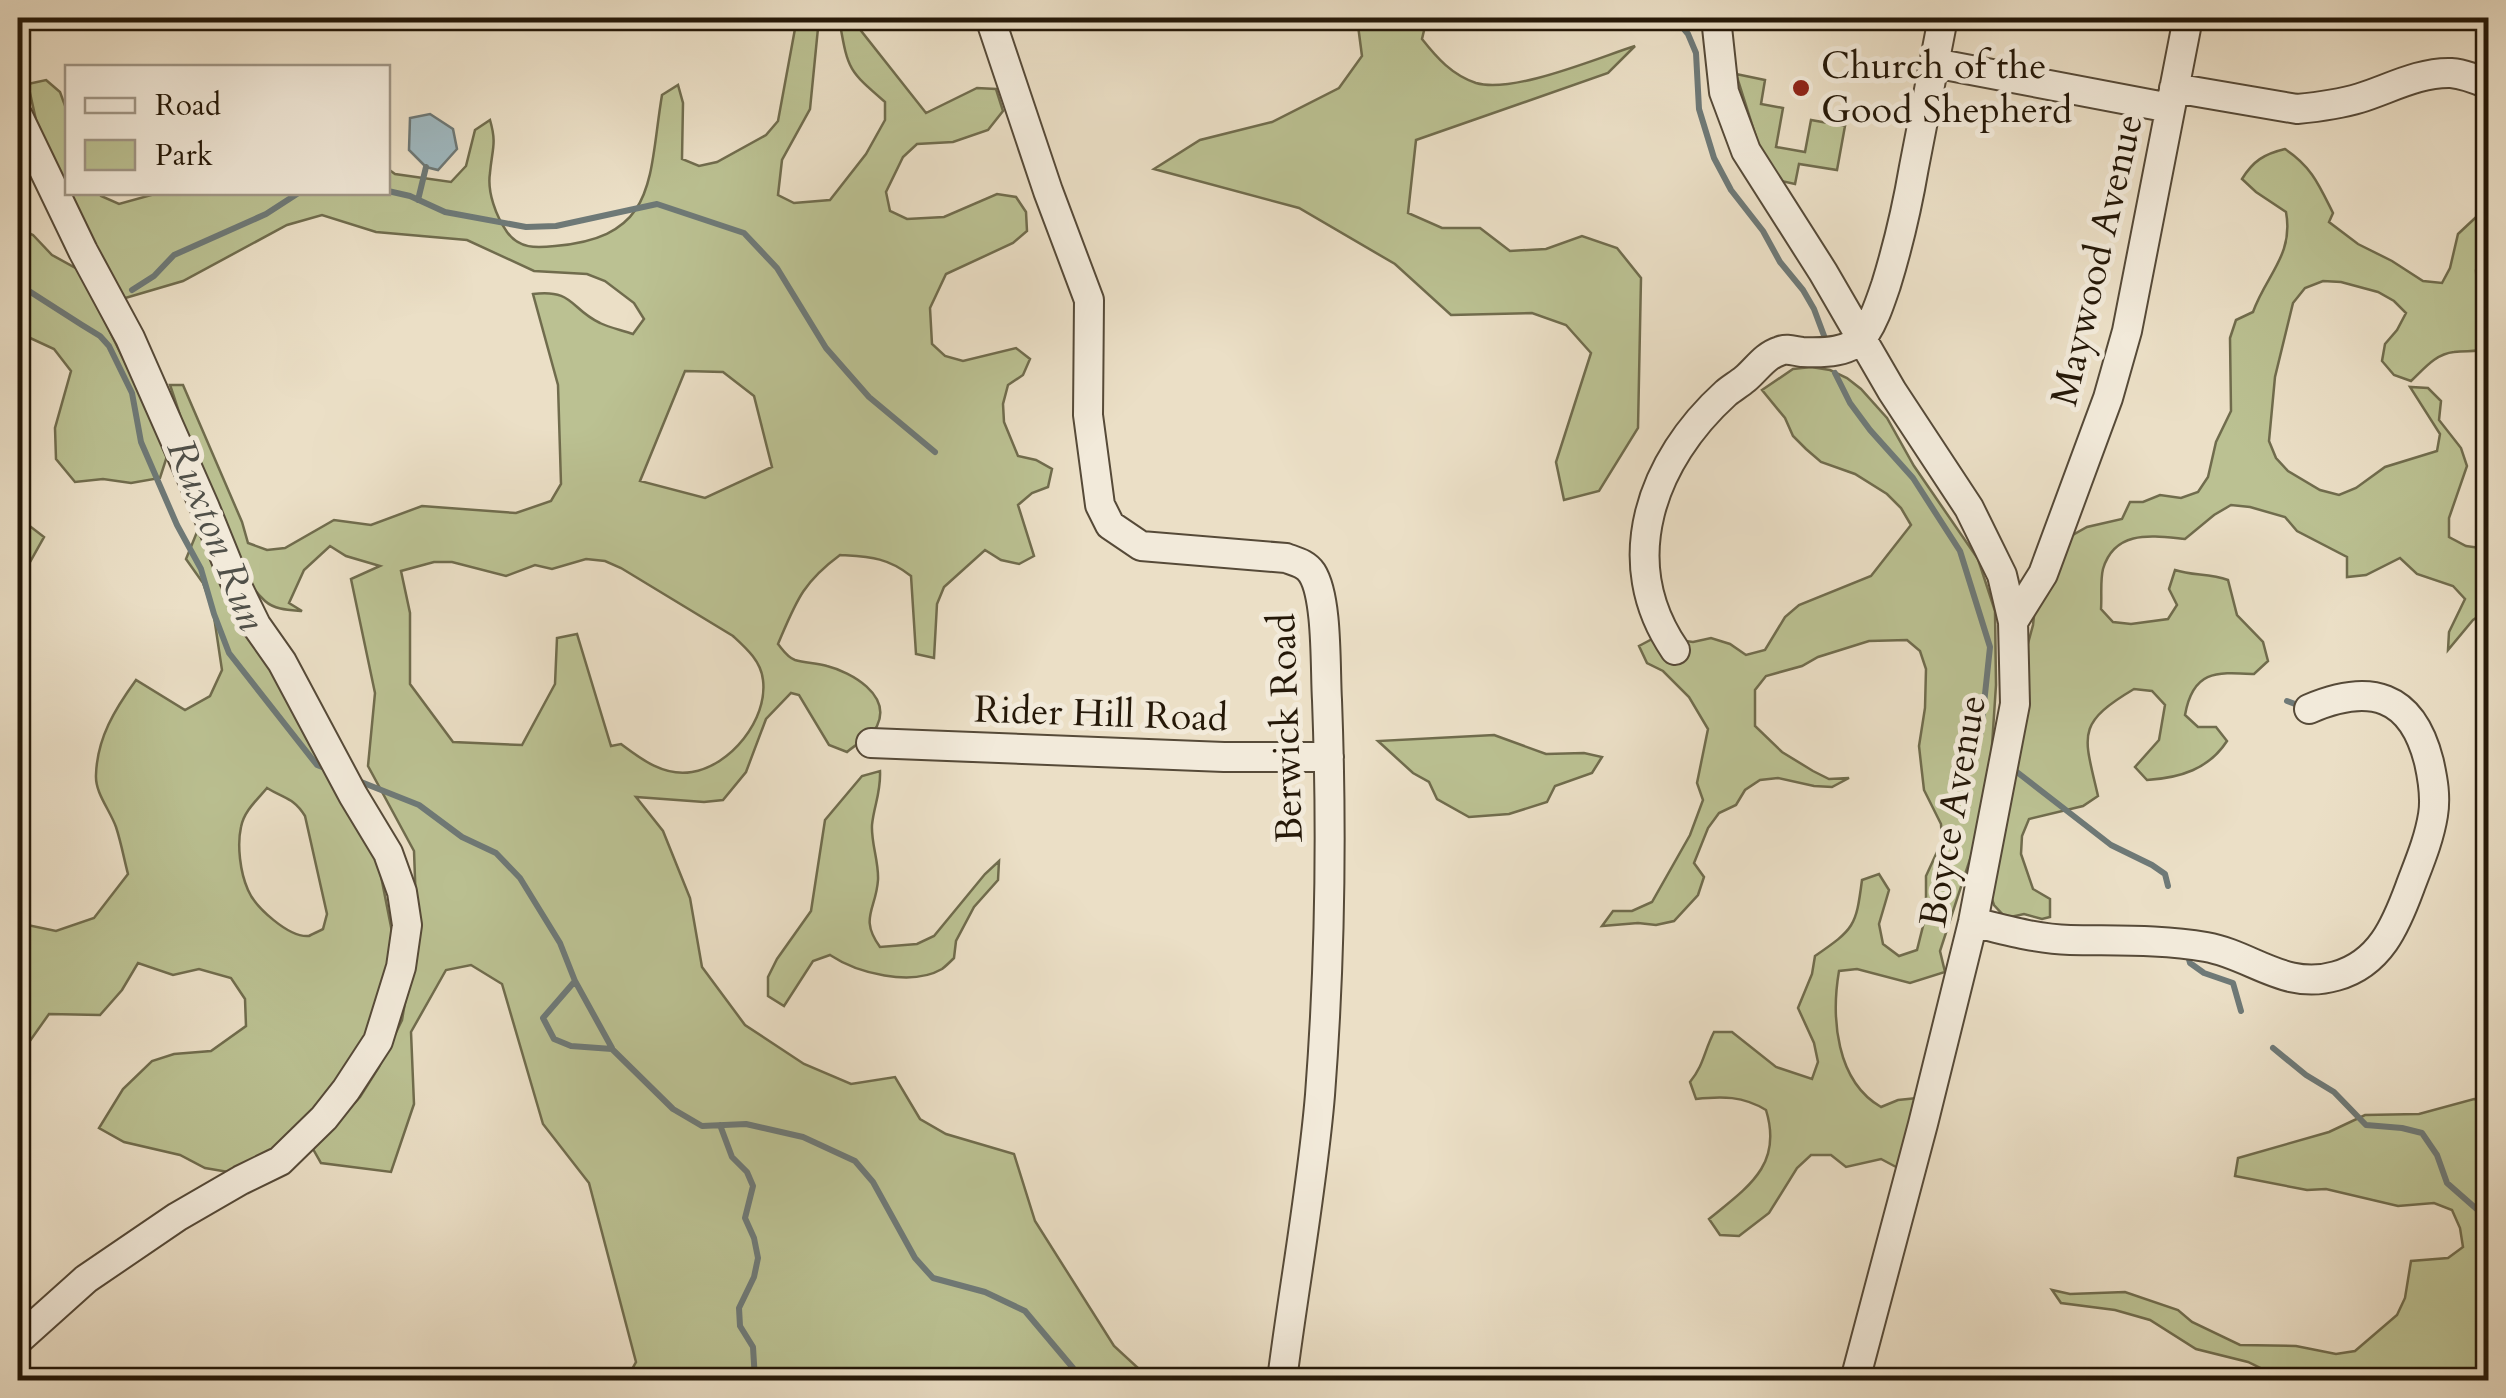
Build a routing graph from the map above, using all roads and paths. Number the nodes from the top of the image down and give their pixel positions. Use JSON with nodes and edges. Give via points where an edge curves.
{"nodes":[{"id":1,"x":990,"y":18,"type":"edge"},
{"id":2,"x":1716,"y":18,"type":"edge"},
{"id":3,"x":1943,"y":18,"type":"edge"},
{"id":4,"x":2188,"y":18,"type":"edge"},
{"id":5,"x":1934,"y":63,"type":"junction"},
{"id":6,"x":2488,"y":84,"type":"edge"},
{"id":7,"x":2172,"y":98,"type":"junction"},
{"id":8,"x":18,"y":116,"type":"edge"},
{"id":9,"x":1862,"y":338,"type":"junction"},
{"id":10,"x":2012,"y":622,"type":"junction"},
{"id":11,"x":1675,"y":650,"type":"dead end"},
{"id":12,"x":2309,"y":709,"type":"dead end"},
{"id":13,"x":870,"y":743,"type":"dead end"},
{"id":14,"x":1329,"y":758,"type":"junction"},
{"id":15,"x":1973,"y":922,"type":"junction"},
{"id":16,"x":18,"y":1340,"type":"edge"},
{"id":17,"x":1282,"y":1380,"type":"edge"},
{"id":18,"x":1855,"y":1380,"type":"edge"}],
"edges":[{"from":1,"to":14,"type":"street","name":"Berwick Road","via":[[1088,300],[1088,415],[1100,505],[1110,525],[1140,546],[1286,558],[1311,572],[1324,637]]},
{"from":2,"to":9,"type":"street","name":"Boyce Avenue","via":[[1724,92],[1746,150]]},
{"from":3,"to":5,"type":"street"},
{"from":4,"to":7,"type":"street","name":"Maywood Avenue"},
{"from":5,"to":7,"type":"street"},
{"from":5,"to":9,"type":"street","via":[[1901,238]]},
{"from":6,"to":7,"type":"street","via":[[2434,75],[2298,109]]},
{"from":7,"to":10,"type":"street","name":"Maywood Avenue","via":[[2108,398],[2043,574]]},
{"from":8,"to":16,"type":"street","via":[[130,338],[256,624],[388,853],[407,925],[401,967],[372,1052],[324,1118],[280,1161],[86,1279]]},
{"from":9,"to":10,"type":"street","name":"Boyce Avenue","via":[[1969,508],[2002,574]]},
{"from":9,"to":11,"type":"street","via":[[1835,352],[1783,349],[1762,361],[1672,458],[1648,513],[1644,562],[1651,606]]},
{"from":10,"to":15,"type":"street","name":"Boyce Avenue","via":[[2014,704]]},
{"from":12,"to":15,"type":"street","via":[[2353,695],[2393,703],[2420,732],[2434,783],[2425,848],[2395,926],[2367,961],[2338,976],[2300,980],[2207,947],[2067,940]]},
{"from":13,"to":14,"type":"street","name":"Rider Hill Road"},
{"from":14,"to":17,"type":"street","name":"Berwick Road","via":[[1319,1098]]},
{"from":15,"to":18,"type":"street","name":"Boyce Avenue"}]}
